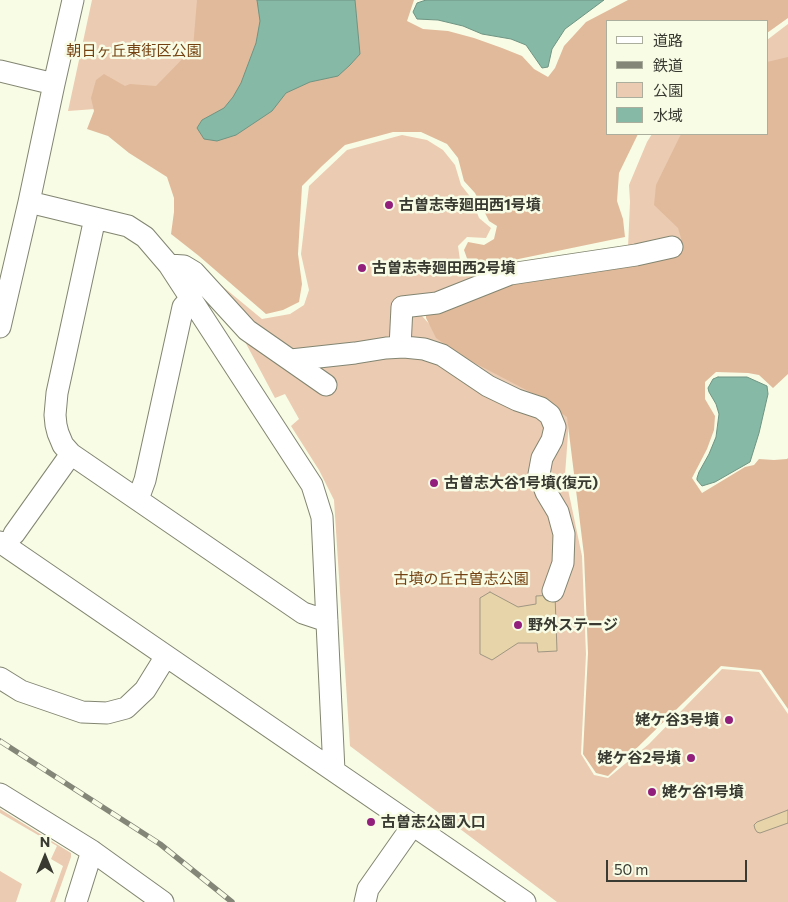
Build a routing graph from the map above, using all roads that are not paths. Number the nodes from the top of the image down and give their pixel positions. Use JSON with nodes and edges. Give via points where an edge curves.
{"nodes":[{"id":1,"x":74,"y":0,"type":"edge"},
{"id":2,"x":0,"y":72,"type":"edge"},
{"id":3,"x":54,"y":84,"type":"junction"},
{"id":4,"x":29,"y":202,"type":"junction"},
{"id":5,"x":95,"y":218,"type":"junction"},
{"id":6,"x":672,"y":247,"type":"dead end"},
{"id":7,"x":169,"y":265,"type":"junction"},
{"id":8,"x":191,"y":298,"type":"junction"},
{"id":9,"x":0,"y":327,"type":"edge"},
{"id":10,"x":400,"y":347,"type":"junction"},
{"id":11,"x":291,"y":360,"type":"junction"},
{"id":12,"x":326,"y":385,"type":"dead end"},
{"id":13,"x":71,"y":454,"type":"junction"},
{"id":14,"x":138,"y":499,"type":"junction"},
{"id":15,"x":7,"y":538,"type":"edge"},
{"id":16,"x":553,"y":591,"type":"dead end"},
{"id":17,"x":328,"y":621,"type":"junction"},
{"id":18,"x":166,"y":656,"type":"junction"},
{"id":19,"x":0,"y":678,"type":"edge"},
{"id":20,"x":334,"y":770,"type":"junction"},
{"id":21,"x":0,"y":794,"type":"edge"},
{"id":22,"x":413,"y":825,"type":"junction"},
{"id":23,"x":92,"y":851,"type":"junction"},
{"id":24,"x":76,"y":902,"type":"edge"},
{"id":25,"x":163,"y":902,"type":"edge"},
{"id":26,"x":365,"y":902,"type":"edge"},
{"id":27,"x":525,"y":902,"type":"edge"}],
"edges":[{"from":1,"to":3,"type":"street"},
{"from":2,"to":3,"type":"street"},
{"from":3,"to":4,"type":"street"},
{"from":4,"to":5,"type":"street"},
{"from":4,"to":9,"type":"street"},
{"from":5,"to":7,"type":"street","via":[[128,226],[145,238]]},
{"from":5,"to":13,"type":"street","via":[[57,393],[55,415],[58,434]]},
{"from":6,"to":10,"type":"street","via":[[510,274],[437,303],[402,306]]},
{"from":7,"to":8,"type":"street"},
{"from":7,"to":11,"type":"street","via":[[184,266],[194,272],[247,330]]},
{"from":8,"to":14,"type":"street","via":[[183,307]]},
{"from":8,"to":17,"type":"street","via":[[312,485],[322,517]]},
{"from":10,"to":11,"type":"street"},
{"from":10,"to":16,"type":"street","via":[[424,349],[442,355],[488,386],[541,408],[550,415],[555,427],[539,474],[558,512],[564,534],[563,563]]},
{"from":11,"to":12,"type":"street"},
{"from":13,"to":14,"type":"street"},
{"from":13,"to":15,"type":"street"},
{"from":14,"to":17,"type":"street","via":[[303,613]]},
{"from":15,"to":18,"type":"street"},
{"from":17,"to":20,"type":"street"},
{"from":18,"to":19,"type":"street","via":[[145,690],[126,708],[107,713],[82,712],[21,691]]},
{"from":18,"to":20,"type":"street"},
{"from":20,"to":22,"type":"street"},
{"from":21,"to":23,"type":"street"},
{"from":22,"to":26,"type":"street","via":[[368,889]]},
{"from":22,"to":27,"type":"street"},
{"from":23,"to":24,"type":"street"},
{"from":23,"to":25,"type":"street"}]}
